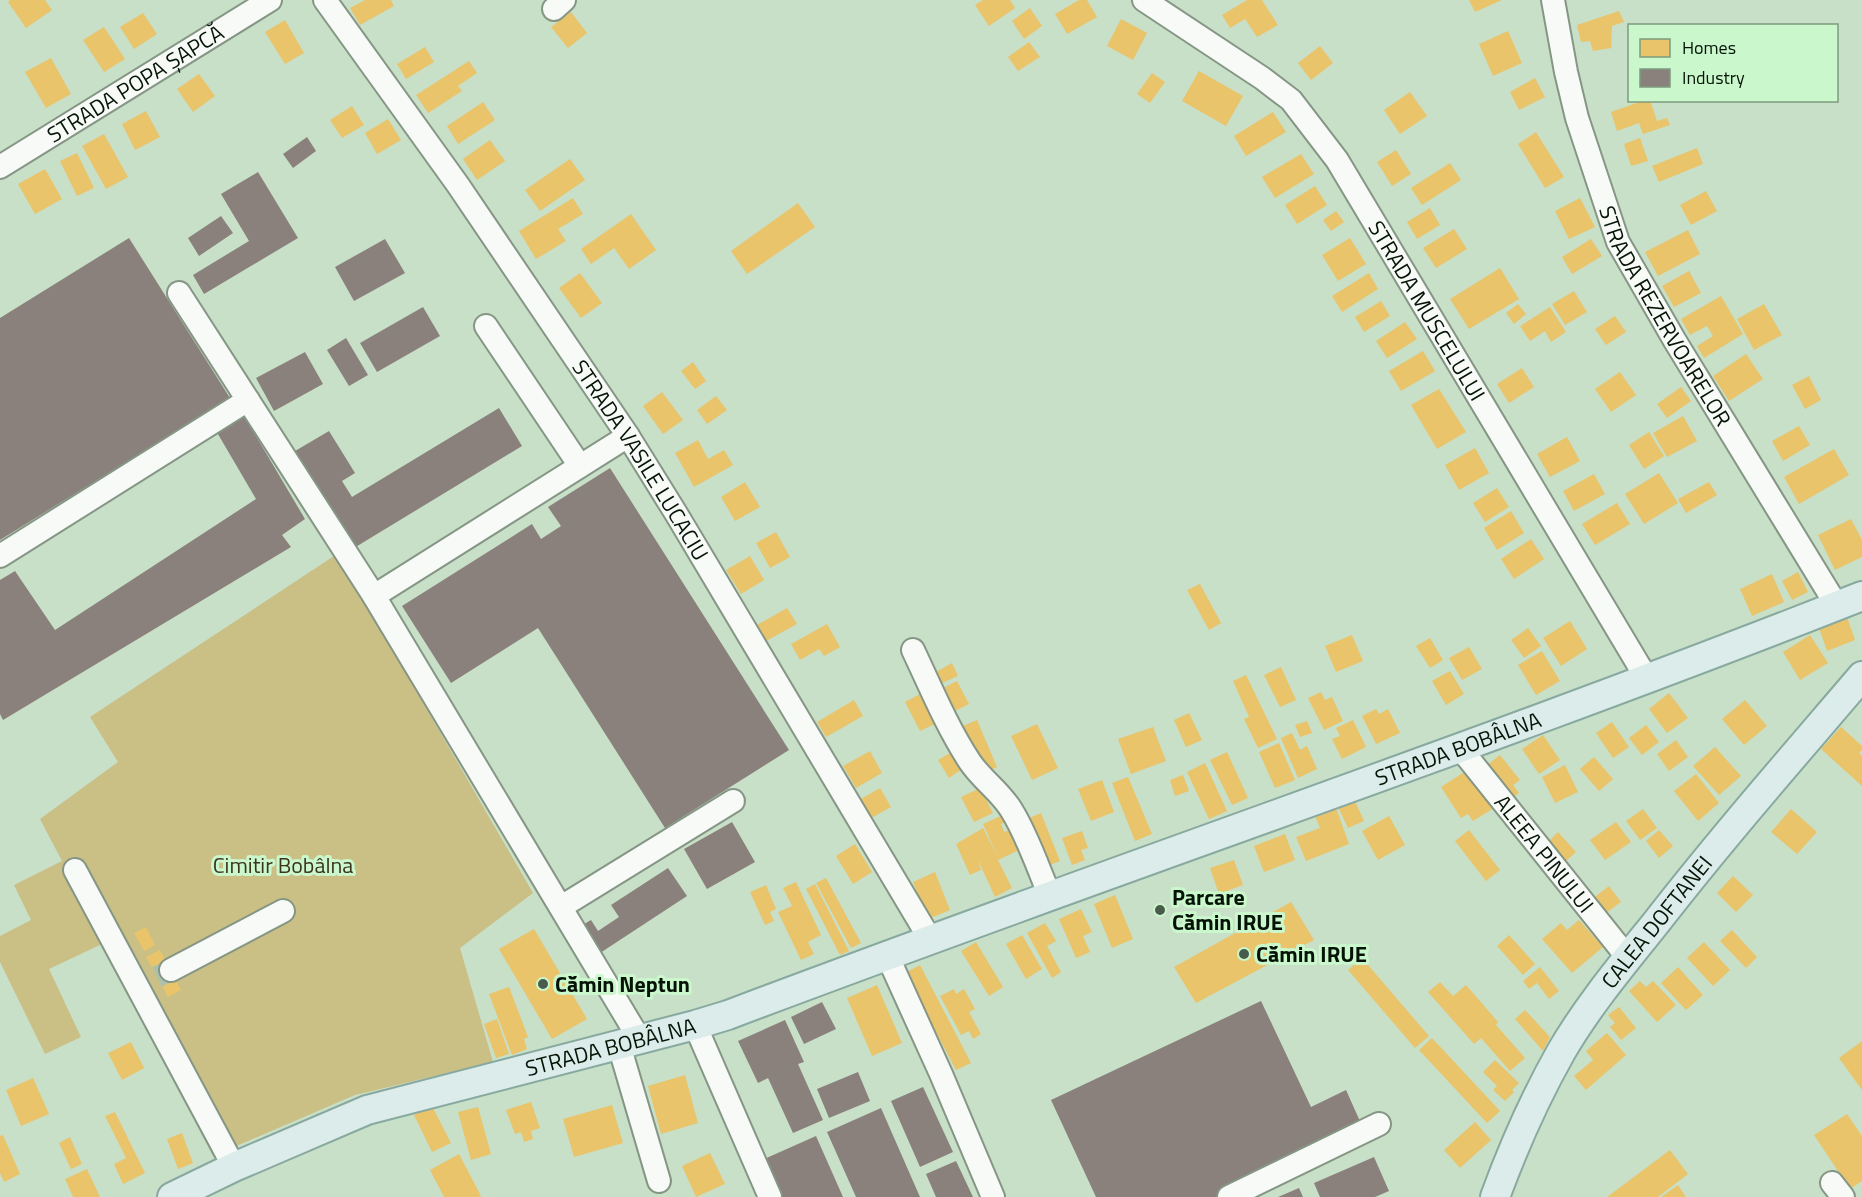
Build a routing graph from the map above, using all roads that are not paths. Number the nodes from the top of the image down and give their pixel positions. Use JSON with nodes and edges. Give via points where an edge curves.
{"nodes":[{"id":1,"x":270,"y":0,"type":"edge"},
{"id":2,"x":325,"y":0,"type":"edge"},
{"id":3,"x":1144,"y":0,"type":"edge"},
{"id":4,"x":1553,"y":0,"type":"edge"},
{"id":5,"x":0,"y":167,"type":"edge"},
{"id":6,"x":179,"y":293,"type":"dead end"},
{"id":7,"x":486,"y":327,"type":"dead end"},
{"id":8,"x":248,"y":400,"type":"junction"},
{"id":9,"x":628,"y":436,"type":"junction"},
{"id":10,"x":580,"y":466,"type":"junction"},
{"id":11,"x":0,"y":555,"type":"edge"},
{"id":12,"x":374,"y":596,"type":"junction"},
{"id":13,"x":1850,"y":601,"type":"edge"},
{"id":14,"x":913,"y":650,"type":"dead end"},
{"id":15,"x":1862,"y":676,"type":"edge"},
{"id":16,"x":1647,"y":679,"type":"junction"},
{"id":17,"x":1460,"y":748,"type":"junction"},
{"id":18,"x":733,"y":801,"type":"dead end"},
{"id":19,"x":75,"y":870,"type":"dead end"},
{"id":20,"x":1050,"y":896,"type":"junction"},
{"id":21,"x":561,"y":907,"type":"junction"},
{"id":22,"x":283,"y":911,"type":"dead end"},
{"id":23,"x":930,"y":939,"type":"junction"},
{"id":24,"x":887,"y":955,"type":"junction"},
{"id":25,"x":1628,"y":958,"type":"junction"},
{"id":26,"x":155,"y":978,"type":"junction"},
{"id":27,"x":695,"y":1025,"type":"junction"},
{"id":28,"x":630,"y":1042,"type":"junction"},
{"id":29,"x":1379,"y":1124,"type":"dead end"},
{"id":30,"x":234,"y":1167,"type":"junction"},
{"id":31,"x":659,"y":1181,"type":"dead end"},
{"id":32,"x":172,"y":1197,"type":"edge"},
{"id":33,"x":770,"y":1197,"type":"edge"},
{"id":34,"x":993,"y":1197,"type":"edge"},
{"id":35,"x":1229,"y":1197,"type":"edge"},
{"id":36,"x":1495,"y":1197,"type":"edge"}],
"edges":[{"from":1,"to":5,"type":"street","name":"STRADA POPA ȘAPCĂ"},
{"from":2,"to":9,"type":"street","name":"STRADA VASILE LUCACIU","via":[[458,185]]},
{"from":3,"to":16,"type":"street","name":"STRADA MUSCELULUI","via":[[1262,78],[1291,100],[1310,122],[1337,160]]},
{"from":4,"to":13,"type":"street","name":"STRADA REZERVOARELOR","via":[[1577,118],[1618,242],[1674,341]]},
{"from":6,"to":8,"type":"street"},
{"from":7,"to":10,"type":"street"},
{"from":8,"to":11,"type":"street"},
{"from":8,"to":12,"type":"street"},
{"from":9,"to":10,"type":"street"},
{"from":9,"to":23,"type":"street","name":"STRADA VASILE LUCACIU"},
{"from":10,"to":12,"type":"street"},
{"from":12,"to":21,"type":"street"},
{"from":13,"to":16,"type":"main road","name":"STRADA BOBÂLNA"},
{"from":14,"to":20,"type":"street","via":[[949,727],[972,765],[1012,811]]},
{"from":15,"to":25,"type":"main road","name":"CALEA DOFTANEI"},
{"from":16,"to":17,"type":"main road","name":"STRADA BOBÂLNA"},
{"from":17,"to":20,"type":"main road","name":"STRADA BOBÂLNA"},
{"from":17,"to":25,"type":"street","name":"ALEEA PINULUI"},
{"from":18,"to":21,"type":"street"},
{"from":19,"to":26,"type":"street"},
{"from":20,"to":23,"type":"main road","name":"STRADA BOBÂLNA"},
{"from":21,"to":28,"type":"street"},
{"from":22,"to":26,"type":"street"},
{"from":23,"to":24,"type":"main road","name":"STRADA BOBÂLNA"},
{"from":24,"to":27,"type":"main road","name":"STRADA BOBÂLNA"},
{"from":24,"to":34,"type":"street"},
{"from":25,"to":36,"type":"main road","name":"CALEA DOFTANEI","via":[[1562,1052]]},
{"from":26,"to":30,"type":"street"},
{"from":27,"to":28,"type":"main road","name":"STRADA BOBÂLNA"},
{"from":27,"to":33,"type":"street"},
{"from":28,"to":30,"type":"main road","name":"STRADA BOBÂLNA","via":[[367,1110]]},
{"from":28,"to":31,"type":"street"},
{"from":29,"to":35,"type":"street"},
{"from":30,"to":32,"type":"main road","name":"STRADA BOBÂLNA"}]}
